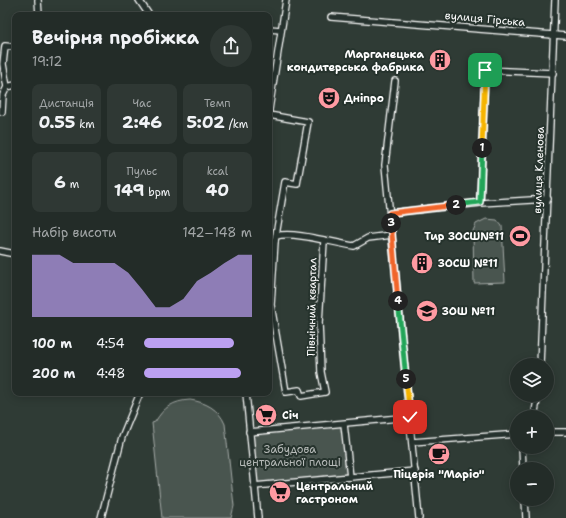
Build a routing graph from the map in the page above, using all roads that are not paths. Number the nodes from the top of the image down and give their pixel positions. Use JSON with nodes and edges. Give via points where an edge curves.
{"nodes":[{"id":1,"x":38,"y":0,"type":"edge"},
{"id":2,"x":139,"y":0,"type":"edge"},
{"id":3,"x":286,"y":0,"type":"edge"},
{"id":4,"x":555,"y":0,"type":"edge"},
{"id":5,"x":39,"y":12,"type":"edge"},
{"id":6,"x":147,"y":12,"type":"edge"},
{"id":7,"x":330,"y":17,"type":"dead end"},
{"id":8,"x":272,"y":29,"type":"edge"},
{"id":9,"x":281,"y":30,"type":"junction"},
{"id":10,"x":554,"y":35,"type":"junction"},
{"id":11,"x":566,"y":36,"type":"edge"},
{"id":12,"x":12,"y":47,"type":"edge"},
{"id":13,"x":553,"y":73,"type":"junction"},
{"id":14,"x":395,"y":81,"type":"dead end"},
{"id":15,"x":12,"y":86,"type":"edge"},
{"id":16,"x":7,"y":87,"type":"junction"},
{"id":17,"x":272,"y":90,"type":"edge"},
{"id":18,"x":2,"y":112,"type":"dead end"},
{"id":19,"x":272,"y":116,"type":"edge"},
{"id":20,"x":548,"y":199,"type":"junction"},
{"id":21,"x":480,"y":202,"type":"junction"},
{"id":22,"x":390,"y":213,"type":"junction"},
{"id":23,"x":392,"y":235,"type":"junction"},
{"id":24,"x":273,"y":239,"type":"edge"},
{"id":25,"x":324,"y":241,"type":"junction"},
{"id":26,"x":0,"y":251,"type":"edge"},
{"id":27,"x":12,"y":253,"type":"edge"},
{"id":28,"x":272,"y":272,"type":"edge"},
{"id":29,"x":272,"y":312,"type":"edge"},
{"id":30,"x":540,"y":358,"type":"edge"},
{"id":31,"x":139,"y":396,"type":"edge"},
{"id":32,"x":246,"y":396,"type":"edge"},
{"id":33,"x":410,"y":417,"type":"junction"},
{"id":34,"x":344,"y":424,"type":"junction"},
{"id":35,"x":249,"y":432,"type":"junction"},
{"id":36,"x":554,"y":432,"type":"edge"},
{"id":37,"x":566,"y":432,"type":"edge"},
{"id":38,"x":510,"y":435,"type":"edge"},
{"id":39,"x":412,"y":442,"type":"junction"},
{"id":40,"x":415,"y":471,"type":"junction"},
{"id":41,"x":350,"y":477,"type":"junction"},
{"id":42,"x":254,"y":486,"type":"junction"},
{"id":43,"x":525,"y":506,"type":"edge"},
{"id":44,"x":101,"y":518,"type":"edge"},
{"id":45,"x":258,"y":518,"type":"edge"},
{"id":46,"x":419,"y":518,"type":"edge"},
{"id":47,"x":526,"y":518,"type":"edge"}],
"edges":[{"from":1,"to":5,"type":"street"},
{"from":2,"to":6,"type":"street"},
{"from":3,"to":9,"type":"street"},
{"from":4,"to":10,"type":"street","name":"вулиця Кленова"},
{"from":7,"to":10,"type":"street","name":"вулиця Гірська"},
{"from":8,"to":9,"type":"street"},
{"from":9,"to":17,"type":"street"},
{"from":10,"to":11,"type":"street","name":"вулиця Гірська"},
{"from":10,"to":13,"type":"street","name":"вулиця Кленова"},
{"from":12,"to":16,"type":"street","via":[[5,46],[3,64]]},
{"from":13,"to":20,"type":"street","name":"вулиця Кленова"},
{"from":13,"to":21,"type":"street","via":[[485,70]]},
{"from":14,"to":22,"type":"street","via":[[385,165]]},
{"from":15,"to":16,"type":"street"},
{"from":16,"to":18,"type":"street","via":[[3,95]]},
{"from":19,"to":24,"type":"street","name":"Північний квартал","via":[[308,122],[297,184],[285,182]]},
{"from":20,"to":21,"type":"street"},
{"from":20,"to":30,"type":"street","name":"вулиця Кленова"},
{"from":21,"to":22,"type":"street"},
{"from":22,"to":23,"type":"street"},
{"from":23,"to":25,"type":"street","via":[[368,238],[354,246]]},
{"from":23,"to":33,"type":"street"},
{"from":24,"to":25,"type":"street","via":[[284,234]]},
{"from":24,"to":28,"type":"street","name":"Північний квартал"},
{"from":25,"to":29,"type":"street","name":"Північний квартал","via":[[319,323],[325,392],[300,396],[299,390],[286,392]]},
{"from":26,"to":27,"type":"street"},
{"from":31,"to":44,"type":"street","via":[[122,437]]},
{"from":32,"to":35,"type":"street"},
{"from":33,"to":34,"type":"street"},
{"from":33,"to":39,"type":"street"},
{"from":34,"to":35,"type":"street"},
{"from":34,"to":41,"type":"street"},
{"from":35,"to":42,"type":"street"},
{"from":36,"to":37,"type":"street"},
{"from":38,"to":39,"type":"street"},
{"from":39,"to":40,"type":"street"},
{"from":40,"to":41,"type":"street"},
{"from":40,"to":46,"type":"street"},
{"from":41,"to":42,"type":"street"},
{"from":42,"to":45,"type":"street"},
{"from":43,"to":47,"type":"street"}]}
